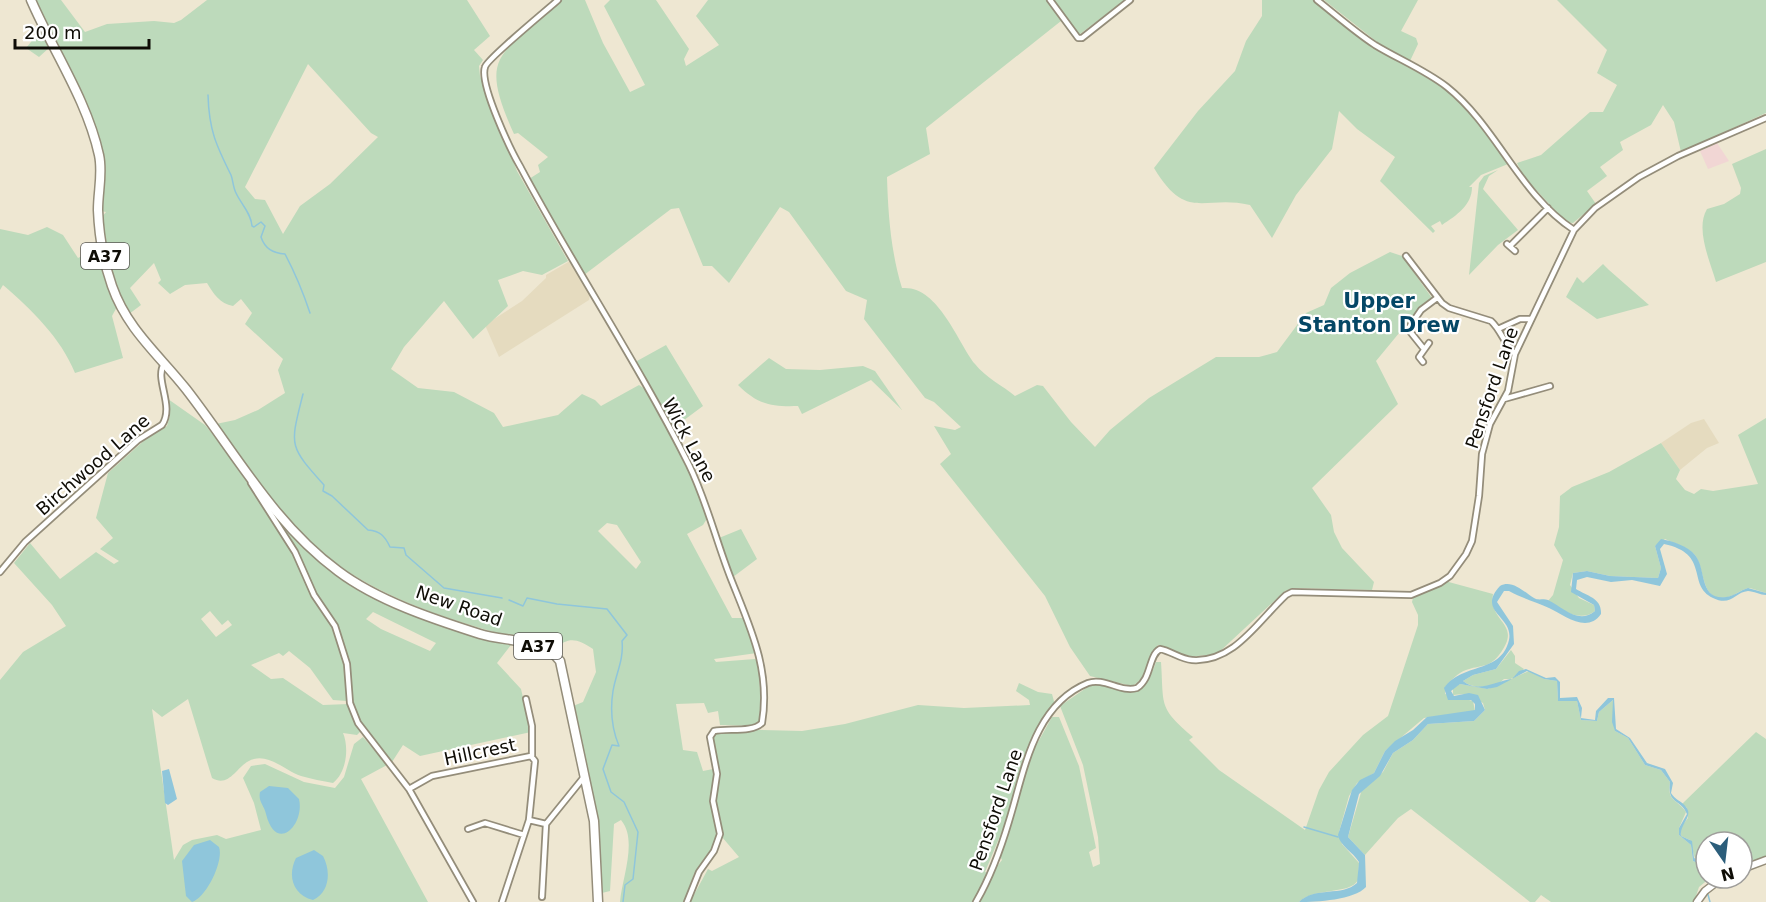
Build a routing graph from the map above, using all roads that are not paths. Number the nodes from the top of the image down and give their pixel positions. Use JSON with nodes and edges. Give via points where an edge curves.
{"nodes":[{"id":1,"x":31,"y":0,"type":"edge"},
{"id":2,"x":558,"y":0,"type":"edge"},
{"id":3,"x":1050,"y":0,"type":"edge"},
{"id":4,"x":1130,"y":0,"type":"edge"},
{"id":5,"x":1317,"y":0,"type":"edge"},
{"id":6,"x":1766,"y":118,"type":"edge"},
{"id":7,"x":1548,"y":208,"type":"junction"},
{"id":8,"x":1574,"y":230,"type":"junction"},
{"id":9,"x":1515,"y":251,"type":"dead end"},
{"id":10,"x":1406,"y":256,"type":"dead end"},
{"id":11,"x":1437,"y":298,"type":"junction"},
{"id":12,"x":1530,"y":319,"type":"junction"},
{"id":13,"x":1498,"y":329,"type":"junction"},
{"id":14,"x":1429,"y":344,"type":"dead end"},
{"id":15,"x":1424,"y":349,"type":"junction"},
{"id":16,"x":1515,"y":354,"type":"junction"},
{"id":17,"x":1423,"y":362,"type":"dead end"},
{"id":18,"x":164,"y":364,"type":"junction"},
{"id":19,"x":1550,"y":386,"type":"dead end"},
{"id":20,"x":1504,"y":399,"type":"junction"},
{"id":21,"x":253,"y":480,"type":"junction"},
{"id":22,"x":0,"y":573,"type":"edge"},
{"id":23,"x":526,"y":699,"type":"dead end"},
{"id":24,"x":532,"y":757,"type":"junction"},
{"id":25,"x":585,"y":775,"type":"junction"},
{"id":26,"x":409,"y":789,"type":"junction"},
{"id":27,"x":529,"y":819,"type":"junction"},
{"id":28,"x":546,"y":824,"type":"junction"},
{"id":29,"x":468,"y":829,"type":"dead end"},
{"id":30,"x":524,"y":835,"type":"junction"},
{"id":31,"x":1706,"y":890,"type":"edge"},
{"id":32,"x":542,"y":897,"type":"junction"},
{"id":33,"x":473,"y":902,"type":"edge"},
{"id":34,"x":502,"y":902,"type":"edge"},
{"id":35,"x":536,"y":902,"type":"edge"},
{"id":36,"x":548,"y":902,"type":"edge"},
{"id":37,"x":598,"y":902,"type":"edge"},
{"id":38,"x":687,"y":902,"type":"edge"},
{"id":39,"x":976,"y":902,"type":"edge"},
{"id":40,"x":1697,"y":902,"type":"edge"}],
"edges":[{"from":1,"to":18,"type":"highway","number":"A37","via":[[97,147],[101,171],[99,223],[112,286],[132,326]]},
{"from":2,"to":38,"type":"street","name":"Wick Lane","via":[[494,54],[484,69],[486,85],[514,156],[688,464],[754,633],[763,668],[762,723],[753,729],[714,731],[710,737],[717,774],[713,801],[720,834]]},
{"from":3,"to":4,"type":"street","via":[[1070,30],[1082,38]]},
{"from":5,"to":7,"type":"street","via":[[1374,44],[1446,87],[1476,117]]},
{"from":6,"to":8,"type":"street","name":"Pensford Lane","via":[[1639,177],[1595,208]]},
{"from":7,"to":8,"type":"street"},
{"from":7,"to":9,"type":"street","via":[[1509,245]]},
{"from":8,"to":12,"type":"street","name":"Pensford Lane"},
{"from":10,"to":11,"type":"street"},
{"from":11,"to":13,"type":"street","via":[[1449,309],[1484,317]]},
{"from":11,"to":15,"type":"street","via":[[1424,306],[1408,326]]},
{"from":12,"to":13,"type":"street"},
{"from":12,"to":16,"type":"street","name":"Pensford Lane"},
{"from":13,"to":16,"type":"street"},
{"from":14,"to":15,"type":"street"},
{"from":15,"to":17,"type":"street","via":[[1419,357]]},
{"from":16,"to":20,"type":"street","name":"Pensford Lane"},
{"from":18,"to":21,"type":"highway","number":"A37"},
{"from":18,"to":22,"type":"street","name":"Birchwood Lane","via":[[161,372],[167,404],[162,425],[138,440],[33,535]]},
{"from":19,"to":20,"type":"street"},
{"from":20,"to":39,"type":"street","name":"Pensford Lane","via":[[1490,424],[1482,454],[1472,542],[1450,576],[1411,595],[1292,592],[1218,658],[1187,660],[1160,649],[1154,654],[1149,675],[1137,688],[1097,682],[1075,691],[1058,704],[1026,757],[1010,820]]},
{"from":21,"to":25,"type":"highway","name":"New Road","number":"A37","via":[[298,538],[349,578],[457,626],[537,645],[551,652],[563,667]]},
{"from":21,"to":26,"type":"street","via":[[254,491],[295,552],[314,595],[335,626],[347,664],[355,717]]},
{"from":23,"to":24,"type":"street","via":[[532,726]]},
{"from":24,"to":26,"type":"street","name":"Hillcrest","via":[[432,776]]},
{"from":24,"to":27,"type":"street","name":"Hillcrest","via":[[535,761]]},
{"from":25,"to":28,"type":"street"},
{"from":25,"to":37,"type":"highway","name":"New Road","number":"A37","via":[[596,838]]},
{"from":26,"to":33,"type":"street"},
{"from":27,"to":28,"type":"street"},
{"from":27,"to":30,"type":"street","name":"Hillcrest"},
{"from":28,"to":32,"type":"street"},
{"from":29,"to":30,"type":"street","via":[[485,823]]},
{"from":30,"to":34,"type":"street","name":"Hillcrest"},
{"from":31,"to":40,"type":"main road"},
{"from":32,"to":35,"type":"street"},
{"from":32,"to":36,"type":"street"}]}
